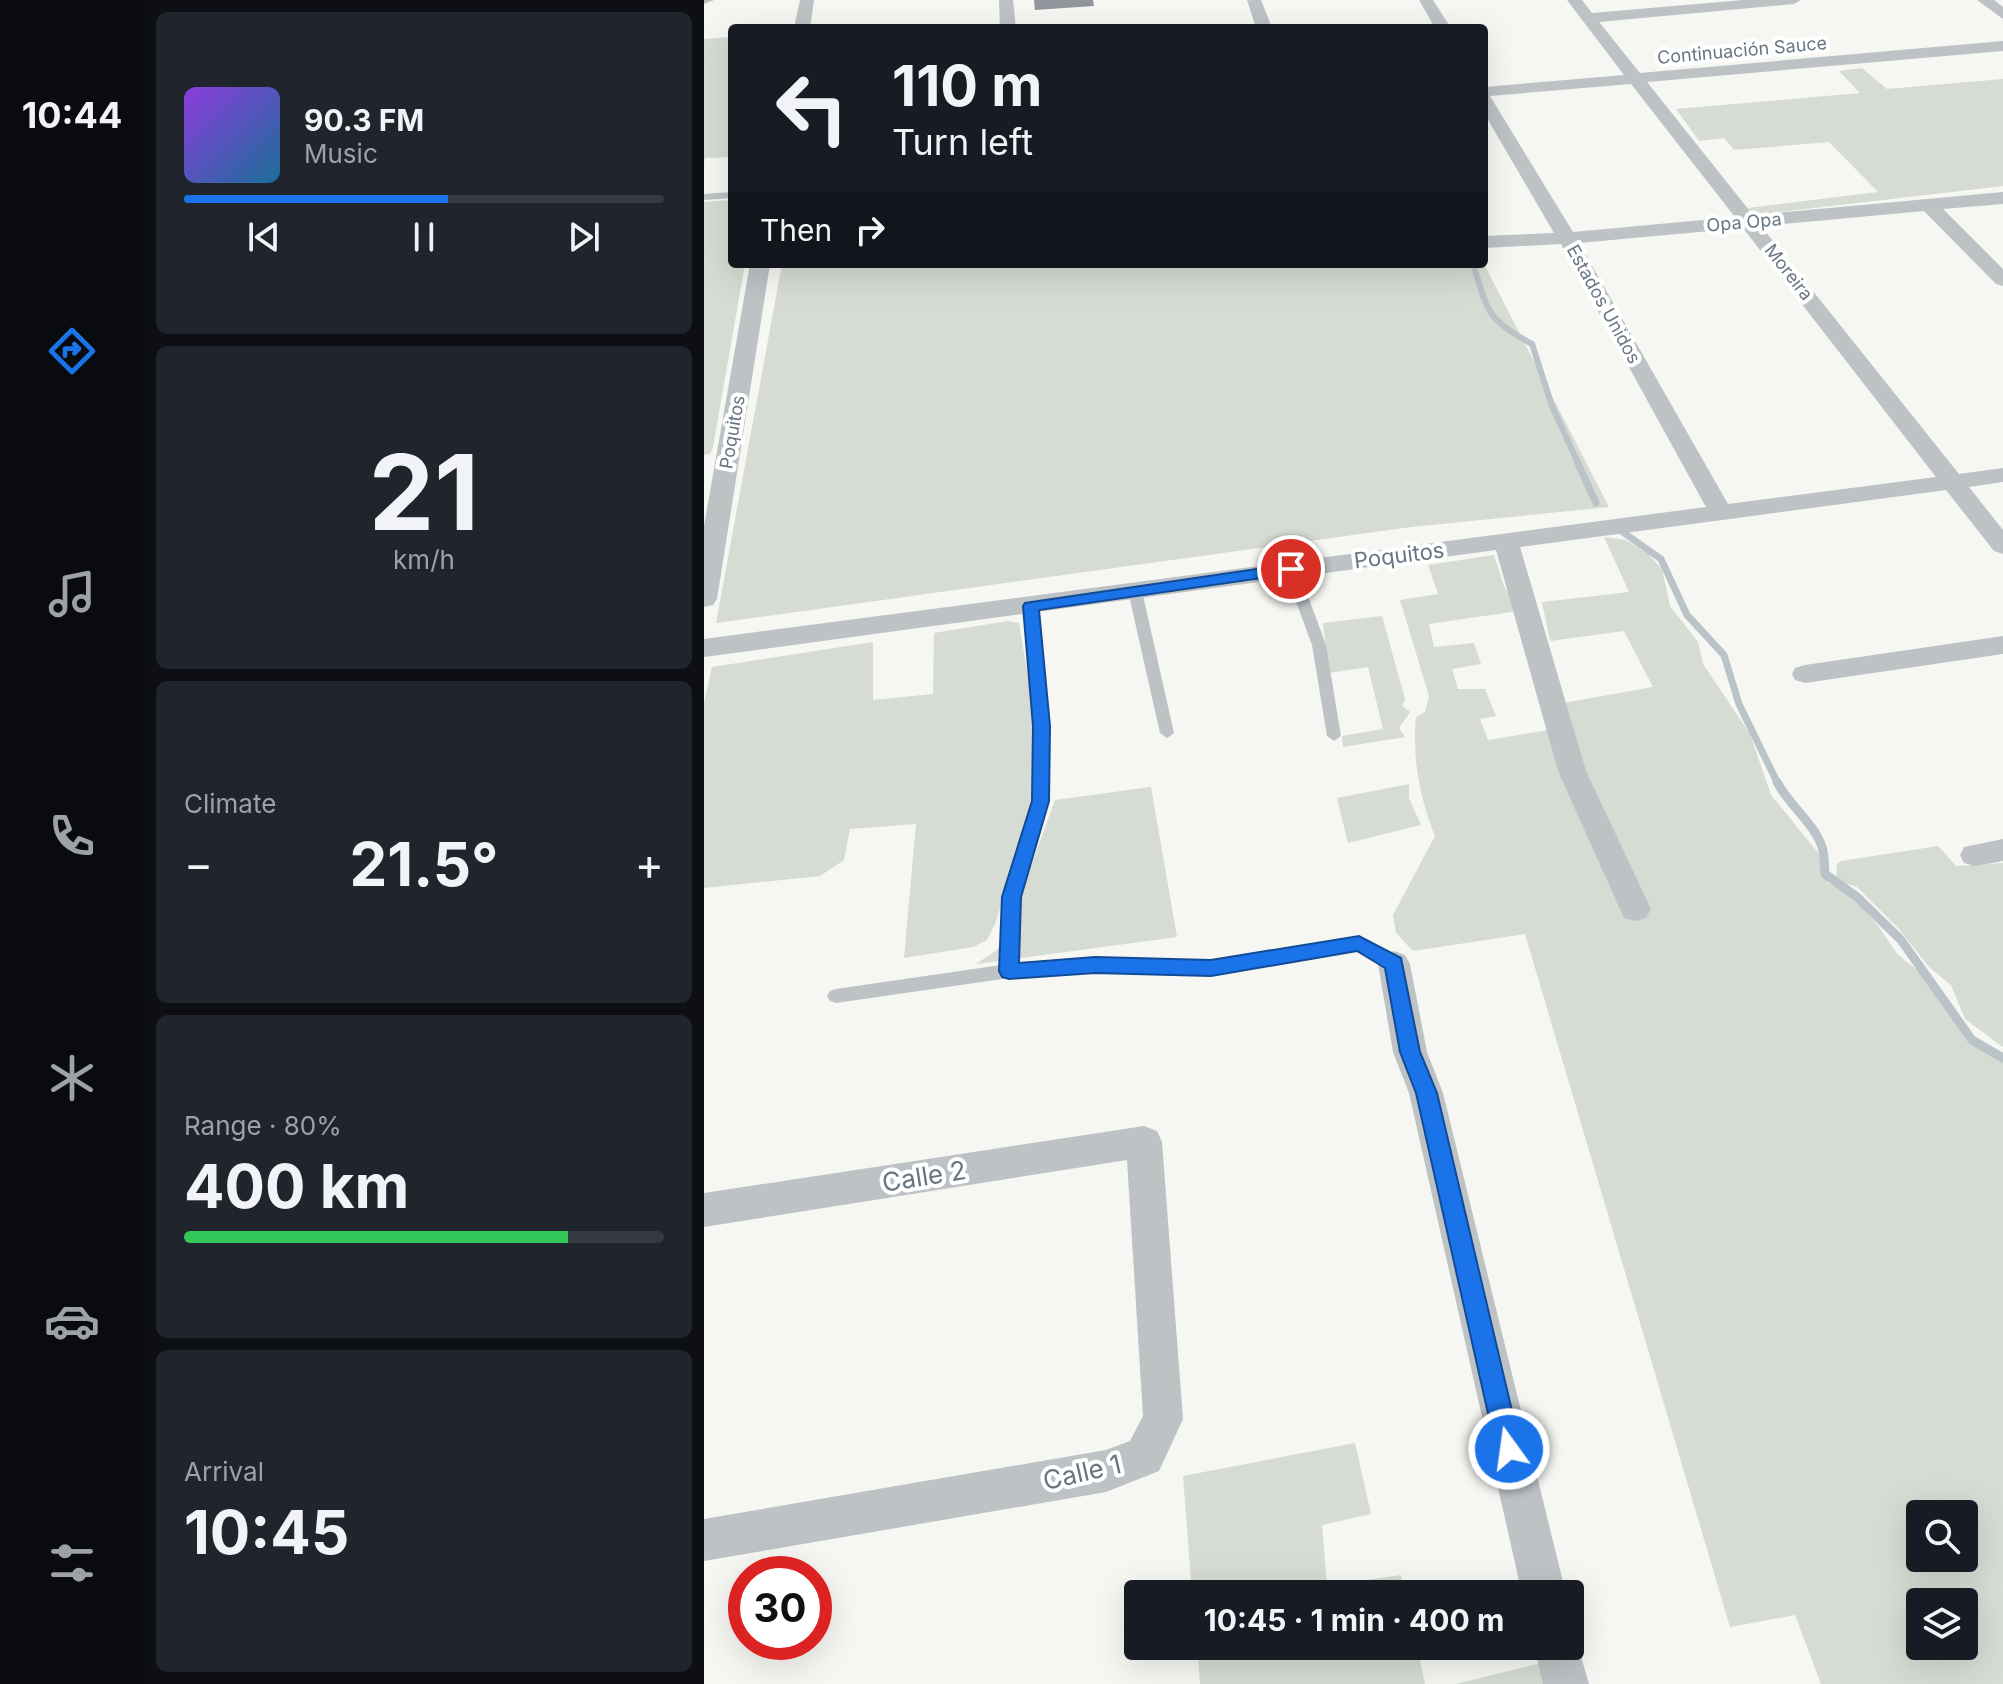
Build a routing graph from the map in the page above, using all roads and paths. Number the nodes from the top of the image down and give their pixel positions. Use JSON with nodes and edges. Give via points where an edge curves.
{"nodes":[{"id":1,"x":807,"y":0,"type":"edge"},
{"id":2,"x":1006,"y":0,"type":"edge"},
{"id":3,"x":1254,"y":0,"type":"edge"},
{"id":4,"x":1426,"y":0,"type":"edge"},
{"id":5,"x":1574,"y":0,"type":"edge"},
{"id":6,"x":1794,"y":0,"type":"edge"},
{"id":7,"x":1587,"y":18,"type":"junction"},
{"id":8,"x":803,"y":24,"type":"edge"},
{"id":9,"x":1008,"y":24,"type":"edge"},
{"id":10,"x":1263,"y":24,"type":"edge"},
{"id":11,"x":1441,"y":24,"type":"edge"},
{"id":12,"x":2003,"y":46,"type":"edge"},
{"id":13,"x":1638,"y":80,"type":"junction"},
{"id":14,"x":1488,"y":92,"type":"edge"},
{"id":15,"x":1488,"y":106,"type":"edge"},
{"id":16,"x":728,"y":195,"type":"edge"},
{"id":17,"x":704,"y":197,"type":"edge"},
{"id":18,"x":2003,"y":198,"type":"edge"},
{"id":19,"x":1930,"y":206,"type":"junction"},
{"id":20,"x":1750,"y":222,"type":"junction"},
{"id":21,"x":1567,"y":238,"type":"junction"},
{"id":22,"x":1488,"y":242,"type":"edge"},
{"id":23,"x":759,"y":268,"type":"edge"},
{"id":24,"x":2003,"y":280,"type":"edge"},
{"id":25,"x":2003,"y":475,"type":"edge"},
{"id":26,"x":1952,"y":482,"type":"junction"},
{"id":27,"x":1720,"y":511,"type":"junction"},
{"id":28,"x":1506,"y":542,"type":"junction"},
{"id":29,"x":2003,"y":546,"type":"edge"},
{"id":30,"x":1291,"y":569,"type":"junction"},
{"id":31,"x":1135,"y":591,"type":"junction"},
{"id":32,"x":704,"y":599,"type":"edge"},
{"id":33,"x":1031,"y":606,"type":"junction"},
{"id":34,"x":2003,"y":645,"type":"edge"},
{"id":35,"x":704,"y":648,"type":"edge"},
{"id":36,"x":1805,"y":674,"type":"dead end"},
{"id":37,"x":1167,"y":733,"type":"dead end"},
{"id":38,"x":1334,"y":736,"type":"dead end"},
{"id":39,"x":1635,"y":909,"type":"dead end"},
{"id":40,"x":1394,"y":964,"type":"joint"},
{"id":41,"x":1009,"y":971,"type":"junction"},
{"id":42,"x":836,"y":996,"type":"dead end"},
{"id":43,"x":1144,"y":1142,"type":"joint"},
{"id":44,"x":704,"y":1210,"type":"edge"},
{"id":45,"x":704,"y":1540,"type":"edge"},
{"id":46,"x":1541,"y":1580,"type":"edge"},
{"id":47,"x":1560,"y":1660,"type":"edge"},
{"id":48,"x":1566,"y":1684,"type":"edge"}],
"edges":[{"from":1,"to":8,"type":"street"},
{"from":2,"to":9,"type":"street"},
{"from":3,"to":10,"type":"street"},
{"from":4,"to":11,"type":"street"},
{"from":5,"to":7,"type":"street","name":"Moreira"},
{"from":6,"to":7,"type":"street"},
{"from":7,"to":13,"type":"street","name":"Moreira"},
{"from":12,"to":13,"type":"street","name":"Continuación Sauce"},
{"from":13,"to":14,"type":"street","name":"Continuación Sauce"},
{"from":13,"to":20,"type":"street","name":"Moreira"},
{"from":15,"to":21,"type":"street","name":"Estados Unidos"},
{"from":16,"to":17,"type":"lane"},
{"from":18,"to":19,"type":"street","name":"Opa Opa"},
{"from":19,"to":20,"type":"street","name":"Opa Opa"},
{"from":19,"to":24,"type":"street"},
{"from":20,"to":21,"type":"street","name":"Opa Opa"},
{"from":20,"to":26,"type":"street","name":"Moreira"},
{"from":21,"to":22,"type":"street","name":"Opa Opa"},
{"from":21,"to":27,"type":"street","name":"Estados Unidos"},
{"from":23,"to":32,"type":"street","name":"Poquitos"},
{"from":25,"to":26,"type":"street","name":"Poquitos"},
{"from":26,"to":27,"type":"street","name":"Poquitos"},
{"from":26,"to":29,"type":"street","name":"Moreira"},
{"from":27,"to":28,"type":"street","name":"Poquitos"},
{"from":28,"to":30,"type":"street","name":"Poquitos"},
{"from":28,"to":39,"type":"street","via":[[1572,771]]},
{"from":30,"to":31,"type":"street","name":"Poquitos"},
{"from":30,"to":38,"type":"lane","via":[[1319,645]]},
{"from":31,"to":33,"type":"street","name":"Poquitos"},
{"from":31,"to":37,"type":"lane"},
{"from":33,"to":35,"type":"street","name":"Poquitos"},
{"from":33,"to":41,"type":"lane","via":[[1042,726],[1041,801],[1012,897]]},
{"from":34,"to":36,"type":"street"},
{"from":40,"to":41,"type":"lane","via":[[1359,943],[1211,968],[1095,965]]},
{"from":40,"to":46,"type":"street","via":[[1410,1052],[1426,1093]]},
{"from":41,"to":42,"type":"lane"},
{"from":43,"to":44,"type":"street","name":"Calle 2"},
{"from":43,"to":45,"type":"street","name":"Calle 1","via":[[1163,1419],[1144,1456],[1106,1471]]},
{"from":47,"to":48,"type":"street"}]}
